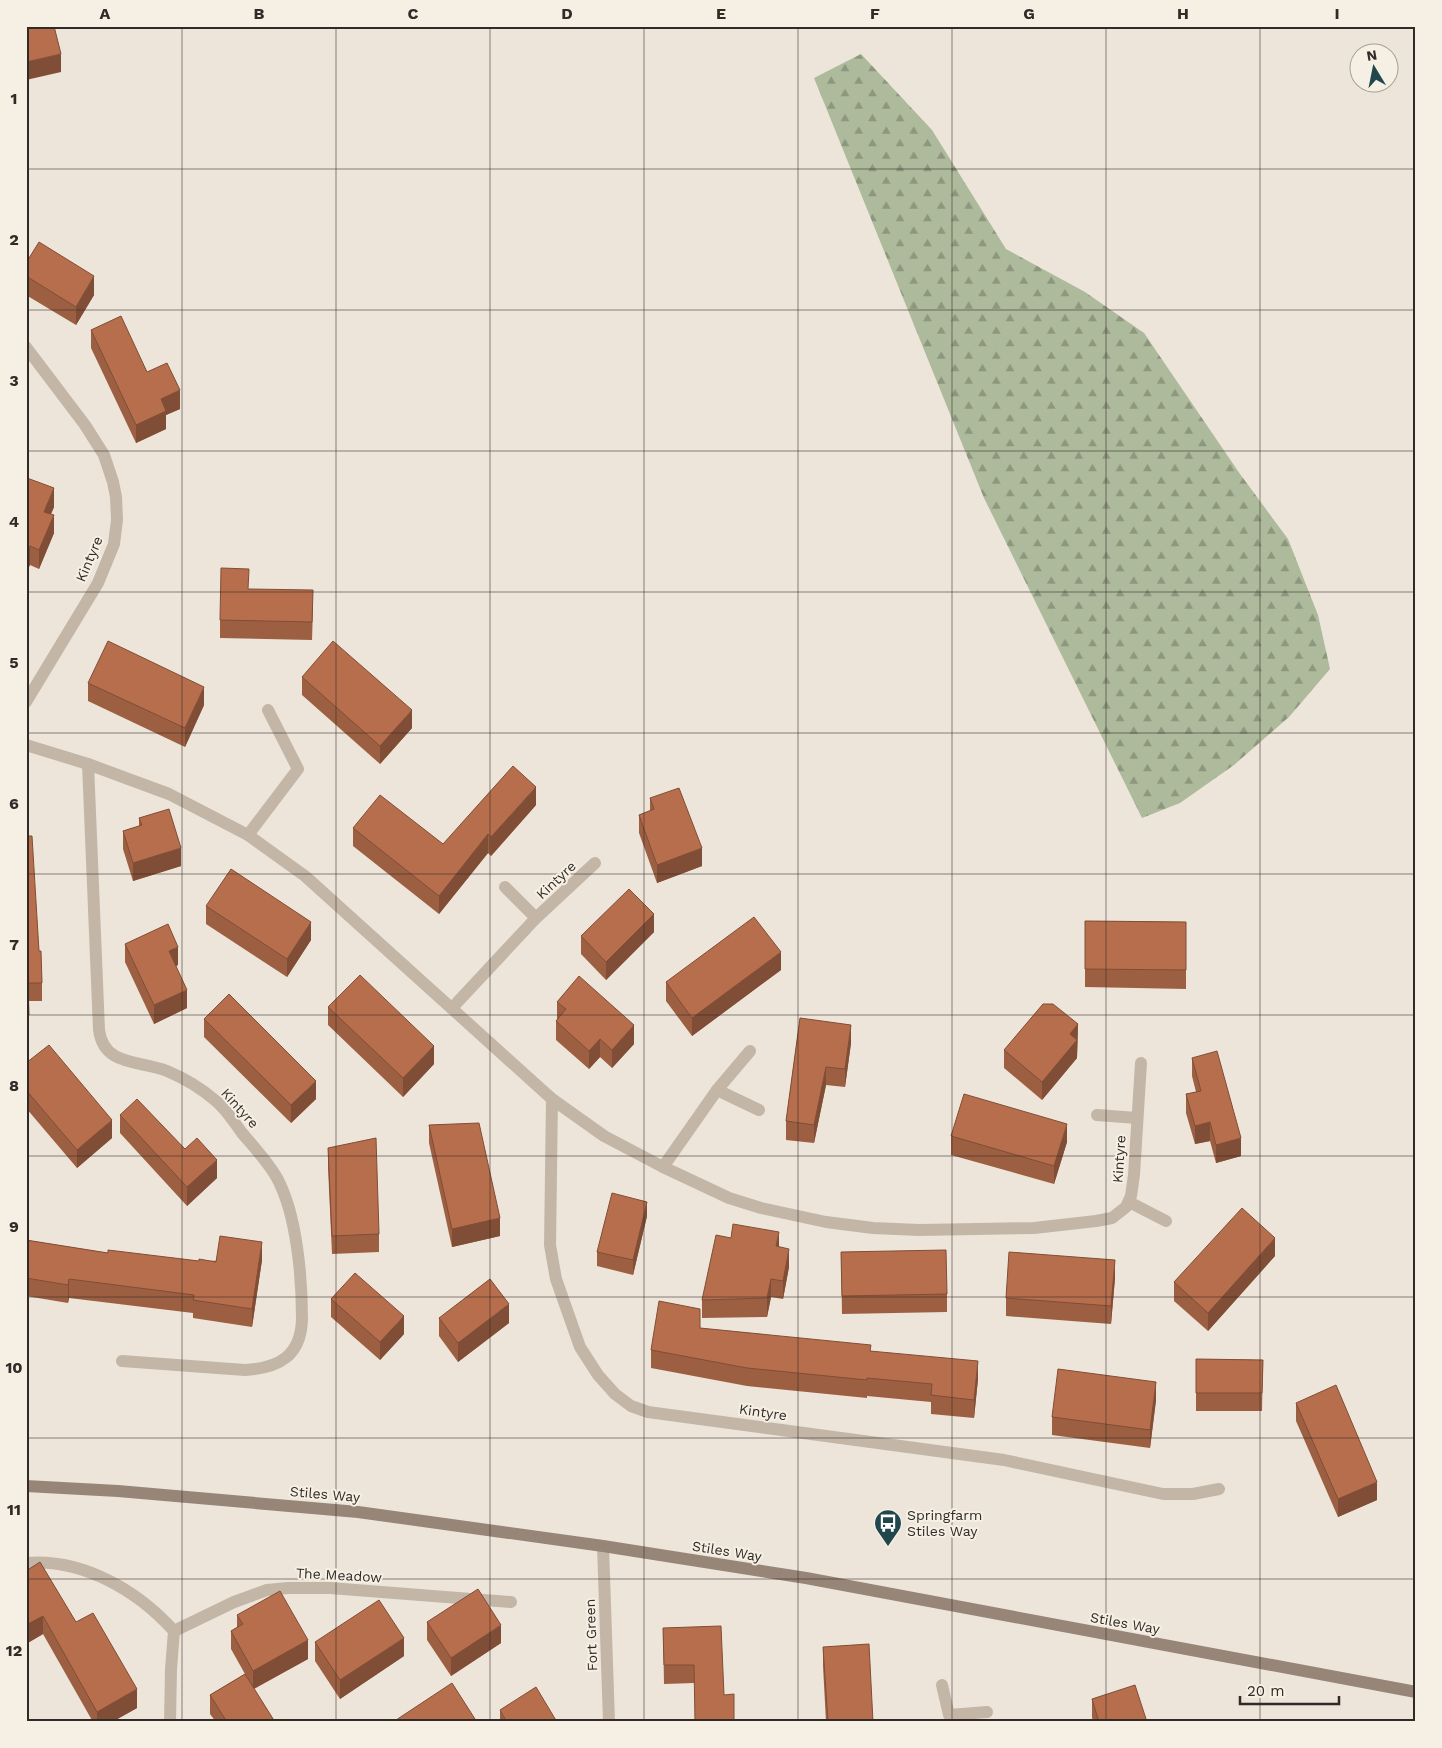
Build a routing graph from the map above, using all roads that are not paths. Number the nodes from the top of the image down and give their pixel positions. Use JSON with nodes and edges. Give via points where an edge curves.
{"nodes":[{"id":1,"x":26,"y":347,"type":"edge"},
{"id":2,"x":26,"y":702,"type":"edge"},
{"id":3,"x":268,"y":710,"type":"dead end"},
{"id":4,"x":26,"y":745,"type":"edge"},
{"id":5,"x":88,"y":764,"type":"junction"},
{"id":6,"x":248,"y":835,"type":"junction"},
{"id":7,"x":595,"y":864,"type":"dead end"},
{"id":8,"x":505,"y":887,"type":"dead end"},
{"id":9,"x":536,"y":918,"type":"junction"},
{"id":10,"x":452,"y":1008,"type":"junction"},
{"id":11,"x":750,"y":1051,"type":"dead end"},
{"id":12,"x":1141,"y":1063,"type":"dead end"},
{"id":13,"x":717,"y":1090,"type":"junction"},
{"id":14,"x":552,"y":1098,"type":"junction"},
{"id":15,"x":759,"y":1110,"type":"dead end"},
{"id":16,"x":1097,"y":1115,"type":"dead end"},
{"id":17,"x":1136,"y":1118,"type":"junction"},
{"id":18,"x":663,"y":1167,"type":"junction"},
{"id":19,"x":1129,"y":1202,"type":"junction"},
{"id":20,"x":1166,"y":1221,"type":"dead end"},
{"id":21,"x":122,"y":1362,"type":"dead end"},
{"id":22,"x":26,"y":1486,"type":"edge"},
{"id":23,"x":1219,"y":1488,"type":"dead end"},
{"id":24,"x":603,"y":1546,"type":"junction"},
{"id":25,"x":26,"y":1563,"type":"edge"},
{"id":26,"x":511,"y":1602,"type":"dead end"},
{"id":27,"x":174,"y":1632,"type":"junction"},
{"id":28,"x":942,"y":1685,"type":"dead end"},
{"id":29,"x":1416,"y":1692,"type":"edge"},
{"id":30,"x":987,"y":1712,"type":"dead end"},
{"id":31,"x":946,"y":1718,"type":"edge"},
{"id":32,"x":170,"y":1722,"type":"edge"},
{"id":33,"x":609,"y":1722,"type":"edge"}],
"edges":[{"from":1,"to":2,"type":"street","name":"Kintyre","via":[[104,455],[113,482],[117,520],[114,544],[98,583]]},
{"from":3,"to":6,"type":"street","via":[[298,769]]},
{"from":4,"to":5,"type":"street","name":"Kintyre"},
{"from":5,"to":6,"type":"street","name":"Kintyre","via":[[169,794]]},
{"from":5,"to":21,"type":"street","name":"Kintyre","via":[[102,1044],[113,1056],[167,1071],[197,1087],[217,1102],[261,1156],[277,1178],[288,1207],[302,1297],[298,1342],[293,1351],[275,1365],[245,1370]]},
{"from":6,"to":10,"type":"street","name":"Kintyre","via":[[306,876]]},
{"from":7,"to":9,"type":"street","name":"Kintyre"},
{"from":8,"to":9,"type":"street","name":"Kintyre"},
{"from":9,"to":10,"type":"street","name":"Kintyre"},
{"from":10,"to":14,"type":"street","name":"Kintyre"},
{"from":11,"to":13,"type":"street"},
{"from":12,"to":17,"type":"street","name":"Kintyre"},
{"from":13,"to":15,"type":"street"},
{"from":13,"to":18,"type":"street"},
{"from":14,"to":18,"type":"street","name":"Kintyre","via":[[604,1136]]},
{"from":14,"to":23,"type":"street","name":"Kintyre","via":[[550,1245],[556,1279],[580,1347],[598,1376],[631,1406],[648,1412],[1004,1460],[1163,1494],[1193,1494]]},
{"from":16,"to":17,"type":"street","name":"Kintyre"},
{"from":17,"to":19,"type":"street","name":"Kintyre","via":[[1134,1175]]},
{"from":18,"to":19,"type":"street","name":"Kintyre","via":[[729,1198],[761,1208],[873,1228],[1034,1228],[1104,1220],[1122,1211]]},
{"from":19,"to":20,"type":"street","name":"Kintyre"},
{"from":22,"to":24,"type":"main road","name":"Stiles Way","via":[[358,1512]]},
{"from":24,"to":29,"type":"main road","name":"Stiles Way","via":[[806,1578]]},
{"from":24,"to":33,"type":"street","name":"Fort Green"},
{"from":25,"to":27,"type":"street","via":[[59,1564],[93,1574],[132,1594],[160,1615]]},
{"from":26,"to":27,"type":"street","name":"The Meadow","via":[[330,1588],[288,1588],[267,1590],[234,1602]]},
{"from":27,"to":32,"type":"street"},
{"from":28,"to":31,"type":"street"},
{"from":30,"to":31,"type":"street"}]}
